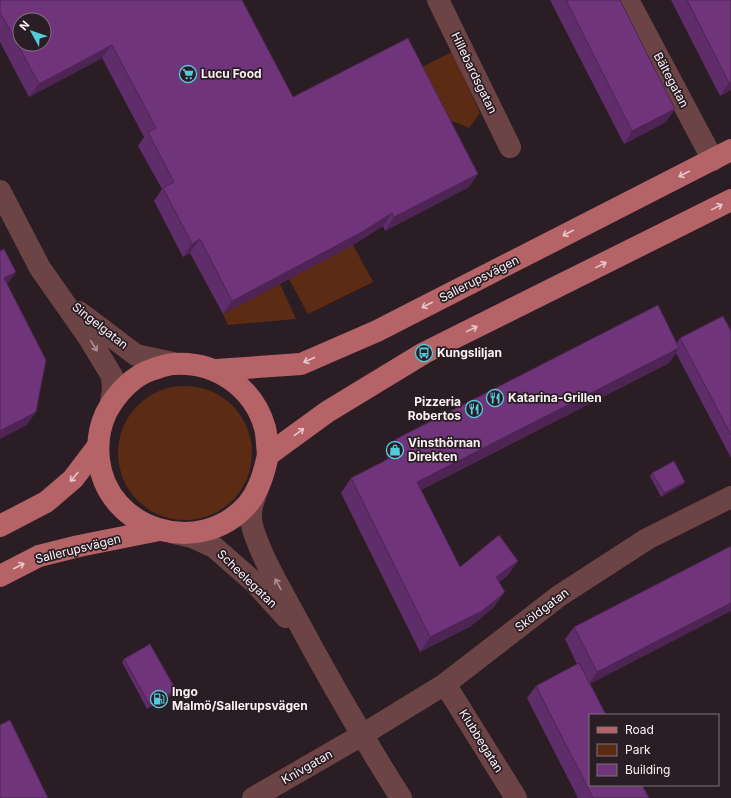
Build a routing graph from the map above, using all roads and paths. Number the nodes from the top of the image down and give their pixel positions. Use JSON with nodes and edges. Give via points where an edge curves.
{"nodes":[{"id":1,"x":438,"y":0,"type":"edge"},
{"id":2,"x":628,"y":0,"type":"edge"},
{"id":3,"x":510,"y":147,"type":"dead end"},
{"id":4,"x":722,"y":155,"type":"edge"},
{"id":5,"x":0,"y":191,"type":"edge"},
{"id":6,"x":731,"y":200,"type":"edge"},
{"id":7,"x":40,"y":268,"type":"junction"},
{"id":8,"x":173,"y":364,"type":"junction"},
{"id":9,"x":216,"y":370,"type":"junction"},
{"id":10,"x":111,"y":402,"type":"junction"},
{"id":11,"x":98,"y":446,"type":"junction"},
{"id":12,"x":268,"y":455,"type":"junction"},
{"id":13,"x":258,"y":488,"type":"junction"},
{"id":14,"x":731,"y":497,"type":"edge"},
{"id":15,"x":0,"y":526,"type":"edge"},
{"id":16,"x":166,"y":531,"type":"junction"},
{"id":17,"x":0,"y":576,"type":"edge"},
{"id":18,"x":309,"y":643,"type":"junction"},
{"id":19,"x":445,"y":684,"type":"junction"},
{"id":20,"x":362,"y":735,"type":"junction"},
{"id":21,"x":253,"y":798,"type":"edge"},
{"id":22,"x":401,"y":798,"type":"edge"},
{"id":23,"x":516,"y":798,"type":"edge"}],
"edges":[{"from":1,"to":3,"type":"street","name":"Hillebardsgatan"},
{"from":2,"to":4,"type":"street","name":"Bältegatan"},
{"from":4,"to":9,"type":"main road","name":"Sallerupsvägen","one_way":true,"via":[[377,331],[301,364]]},
{"from":5,"to":7,"type":"street","name":"Singelgatan"},
{"from":12,"to":6,"type":"main road","one_way":true,"via":[[327,412],[424,353]]},
{"from":7,"to":8,"type":"street","name":"Singelgatan","via":[[81,314],[101,330],[136,355]]},
{"from":7,"to":10,"type":"street","name":"Singelgatan","one_way":true,"via":[[112,376]]},
{"from":8,"to":9,"type":"main road","name":"Sallerupsvägen","via":[[195,364]]},
{"from":8,"to":10,"type":"main road","name":"Sallerupsvägen","via":[[149,370],[128,383]]},
{"from":9,"to":12,"type":"main road","name":"Sallerupsvägen","via":[[238,384],[256,404],[266,429]]},
{"from":10,"to":11,"type":"main road","name":"Sallerupsvägen","via":[[101,423]]},
{"from":11,"to":15,"type":"main road","name":"Sallerupsvägen","one_way":true,"via":[[73,479],[46,502]]},
{"from":11,"to":16,"type":"main road","name":"Sallerupsvägen","via":[[100,468],[105,482],[121,507],[138,521]]},
{"from":12,"to":13,"type":"main road","name":"Sallerupsvägen"},
{"from":13,"to":16,"type":"main road","name":"Sallerupsvägen","via":[[247,505],[213,528],[193,533]]},
{"from":18,"to":13,"type":"street","name":"Scheelegatan","one_way":true,"via":[[269,568],[252,528],[251,507]]},
{"from":14,"to":19,"type":"street","name":"Sköldgatan","via":[[647,539],[559,596]]},
{"from":17,"to":16,"type":"main road","name":"Sallerupsvägen","one_way":true,"via":[[39,556],[79,546]]},
{"from":16,"to":18,"type":"street","name":"Scheelegatan","via":[[192,537],[214,547],[254,582]]},
{"from":18,"to":20,"type":"street","name":"Scheelegatan"},
{"from":19,"to":20,"type":"street","name":"Sköldgatan"},
{"from":19,"to":23,"type":"street","name":"Klubbegatan"},
{"from":20,"to":21,"type":"street","name":"Knivgatan"},
{"from":20,"to":22,"type":"street","name":"Scheelegatan"}]}
